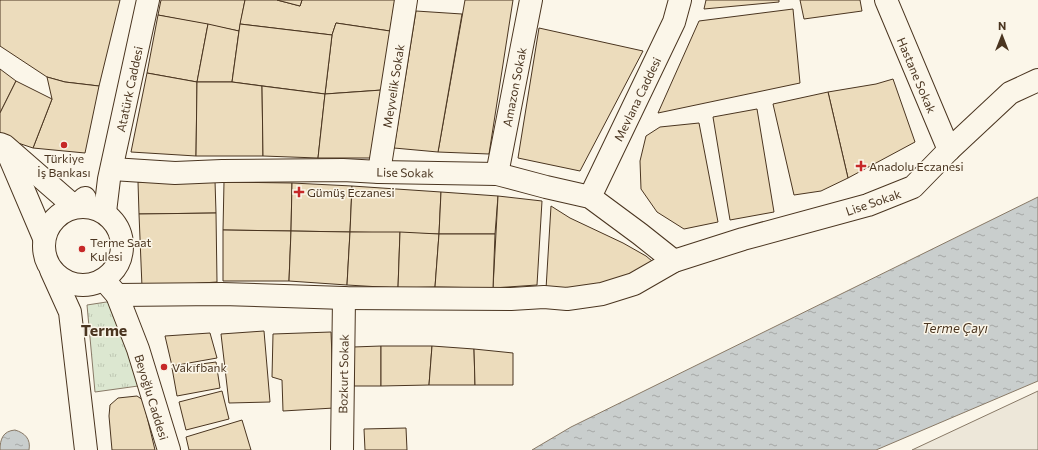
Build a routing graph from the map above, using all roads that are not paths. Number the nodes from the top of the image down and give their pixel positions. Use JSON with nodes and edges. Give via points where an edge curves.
{"nodes":[{"id":1,"x":148,"y":0,"type":"edge"},
{"id":2,"x":406,"y":0,"type":"edge"},
{"id":3,"x":531,"y":0,"type":"edge"},
{"id":4,"x":680,"y":0,"type":"edge"},
{"id":5,"x":886,"y":0,"type":"edge"},
{"id":6,"x":1038,"y":80,"type":"edge"},
{"id":7,"x":3,"y":145,"type":"edge"},
{"id":8,"x":949,"y":150,"type":"junction"},
{"id":9,"x":379,"y":172,"type":"junction"},
{"id":10,"x":111,"y":174,"type":"junction"},
{"id":11,"x":497,"y":174,"type":"junction"},
{"id":12,"x":590,"y":197,"type":"junction"},
{"id":13,"x":75,"y":207,"type":"junction"},
{"id":14,"x":104,"y":212,"type":"junction"},
{"id":15,"x":44,"y":238,"type":"junction"},
{"id":16,"x":674,"y":261,"type":"junction"},
{"id":17,"x":48,"y":264,"type":"junction"},
{"id":18,"x":110,"y":287,"type":"junction"},
{"id":19,"x":344,"y":298,"type":"junction"},
{"id":20,"x":86,"y":450,"type":"edge"},
{"id":21,"x":169,"y":450,"type":"edge"},
{"id":22,"x":342,"y":450,"type":"edge"}],
"edges":[{"from":1,"to":10,"type":"street","name":"Atatürk Caddesi"},
{"from":2,"to":9,"type":"street","name":"Meyvelik Sokak"},
{"from":3,"to":11,"type":"street","name":"Amazon Sokak"},
{"from":4,"to":12,"type":"street","name":"Mevlana Caddesi","via":[[674,22]]},
{"from":5,"to":8,"type":"street","name":"Hastane Sokak"},
{"from":6,"to":8,"type":"street","name":"Lise Sokak","via":[[1010,94]]},
{"from":7,"to":13,"type":"street"},
{"from":7,"to":15,"type":"street"},
{"from":8,"to":16,"type":"street","name":"Lise Sokak","via":[[913,187],[868,205],[743,239]]},
{"from":9,"to":10,"type":"street","name":"Lise Sokak","via":[[343,170]]},
{"from":9,"to":11,"type":"street","name":"Lise Sokak"},
{"from":10,"to":13,"type":"street"},
{"from":10,"to":14,"type":"street","name":"Atatürk Caddesi"},
{"from":11,"to":12,"type":"street","name":"Lise Sokak"},
{"from":12,"to":16,"type":"street","name":"Lise Sokak"},
{"from":13,"to":14,"type":"street","via":[[85,206]]},
{"from":13,"to":15,"type":"street","via":[[57,215]]},
{"from":14,"to":18,"type":"street","via":[[119,228],[122,239],[122,251]]},
{"from":15,"to":17,"type":"street"},
{"from":16,"to":19,"type":"street","name":"Lise Sokak","via":[[634,284],[602,294],[567,299]]},
{"from":17,"to":18,"type":"street","via":[[55,274],[66,281],[78,285]]},
{"from":17,"to":20,"type":"street","via":[[70,312]]},
{"from":18,"to":19,"type":"street","name":"Lise Sokak"},
{"from":18,"to":21,"type":"street","name":"Beyoğlu Caddesi","via":[[138,349]]},
{"from":19,"to":22,"type":"street","name":"Bozkurt Sokak"}]}
